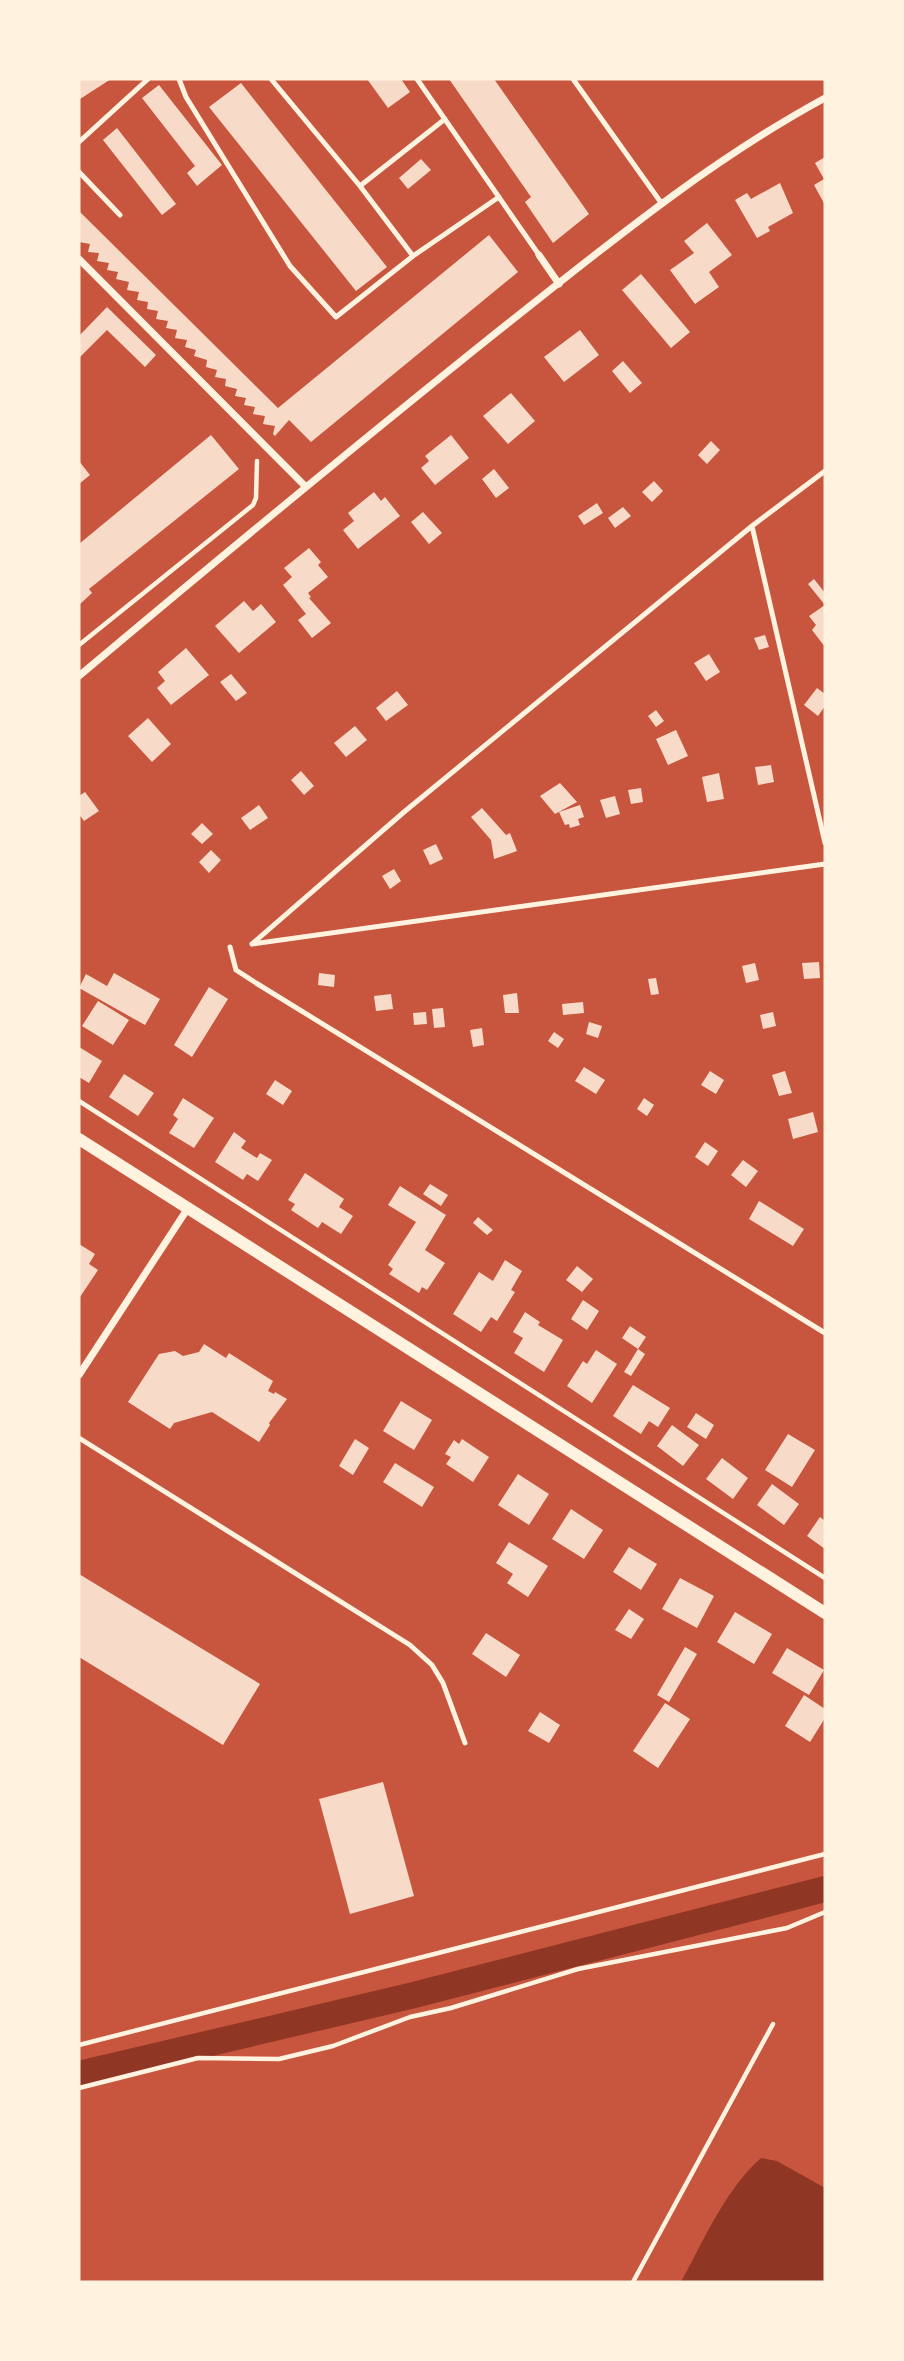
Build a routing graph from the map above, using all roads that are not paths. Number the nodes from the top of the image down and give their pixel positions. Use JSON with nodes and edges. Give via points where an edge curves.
{"nodes":[{"id":1,"x":148,"y":79,"type":"edge"},
{"id":2,"x":178,"y":79,"type":"edge"},
{"id":3,"x":271,"y":79,"type":"edge"},
{"id":4,"x":417,"y":79,"type":"edge"},
{"id":5,"x":573,"y":79,"type":"edge"},
{"id":6,"x":825,"y":98,"type":"edge"},
{"id":7,"x":445,"y":119,"type":"junction"},
{"id":8,"x":79,"y":142,"type":"edge"},
{"id":9,"x":79,"y":172,"type":"edge"},
{"id":10,"x":360,"y":186,"type":"junction"},
{"id":11,"x":499,"y":197,"type":"junction"},
{"id":12,"x":662,"y":204,"type":"junction"},
{"id":13,"x":120,"y":215,"type":"dead end"},
{"id":14,"x":539,"y":255,"type":"joint"},
{"id":15,"x":413,"y":257,"type":"junction"},
{"id":16,"x":81,"y":265,"type":"edge"},
{"id":17,"x":559,"y":284,"type":"junction"},
{"id":18,"x":825,"y":471,"type":"edge"},
{"id":19,"x":305,"y":486,"type":"junction"},
{"id":20,"x":752,"y":526,"type":"junction"},
{"id":21,"x":79,"y":676,"type":"edge"},
{"id":22,"x":825,"y":843,"type":"edge"},
{"id":23,"x":825,"y":864,"type":"edge"},
{"id":24,"x":230,"y":947,"type":"dead end"},
{"id":25,"x":79,"y":1139,"type":"edge"},
{"id":26,"x":188,"y":1208,"type":"junction"},
{"id":27,"x":825,"y":1333,"type":"edge"},
{"id":28,"x":79,"y":1375,"type":"edge"},
{"id":29,"x":79,"y":1438,"type":"edge"},
{"id":30,"x":825,"y":1613,"type":"edge"},
{"id":31,"x":465,"y":1742,"type":"dead end"}],
"edges":[{"from":1,"to":8,"type":"lane"},
{"from":2,"to":15,"type":"lane","via":[[290,266],[336,317]]},
{"from":3,"to":10,"type":"lane"},
{"from":4,"to":7,"type":"lane"},
{"from":5,"to":12,"type":"lane"},
{"from":6,"to":12,"type":"street"},
{"from":7,"to":10,"type":"lane"},
{"from":7,"to":11,"type":"lane"},
{"from":9,"to":13,"type":"lane"},
{"from":10,"to":15,"type":"lane"},
{"from":11,"to":14,"type":"lane"},
{"from":11,"to":15,"type":"lane"},
{"from":12,"to":17,"type":"street"},
{"from":14,"to":17,"type":"street"},
{"from":16,"to":19,"type":"street"},
{"from":17,"to":19,"type":"street"},
{"from":18,"to":20,"type":"lane"},
{"from":19,"to":21,"type":"street"},
{"from":20,"to":22,"type":"lane"},
{"from":20,"to":23,"type":"lane","via":[[404,812],[252,944]]},
{"from":24,"to":27,"type":"lane","via":[[236,970],[256,983]]},
{"from":25,"to":26,"type":"street"},
{"from":26,"to":28,"type":"street"},
{"from":26,"to":30,"type":"street"},
{"from":29,"to":31,"type":"lane","via":[[410,1645],[443,1683]]}]}
